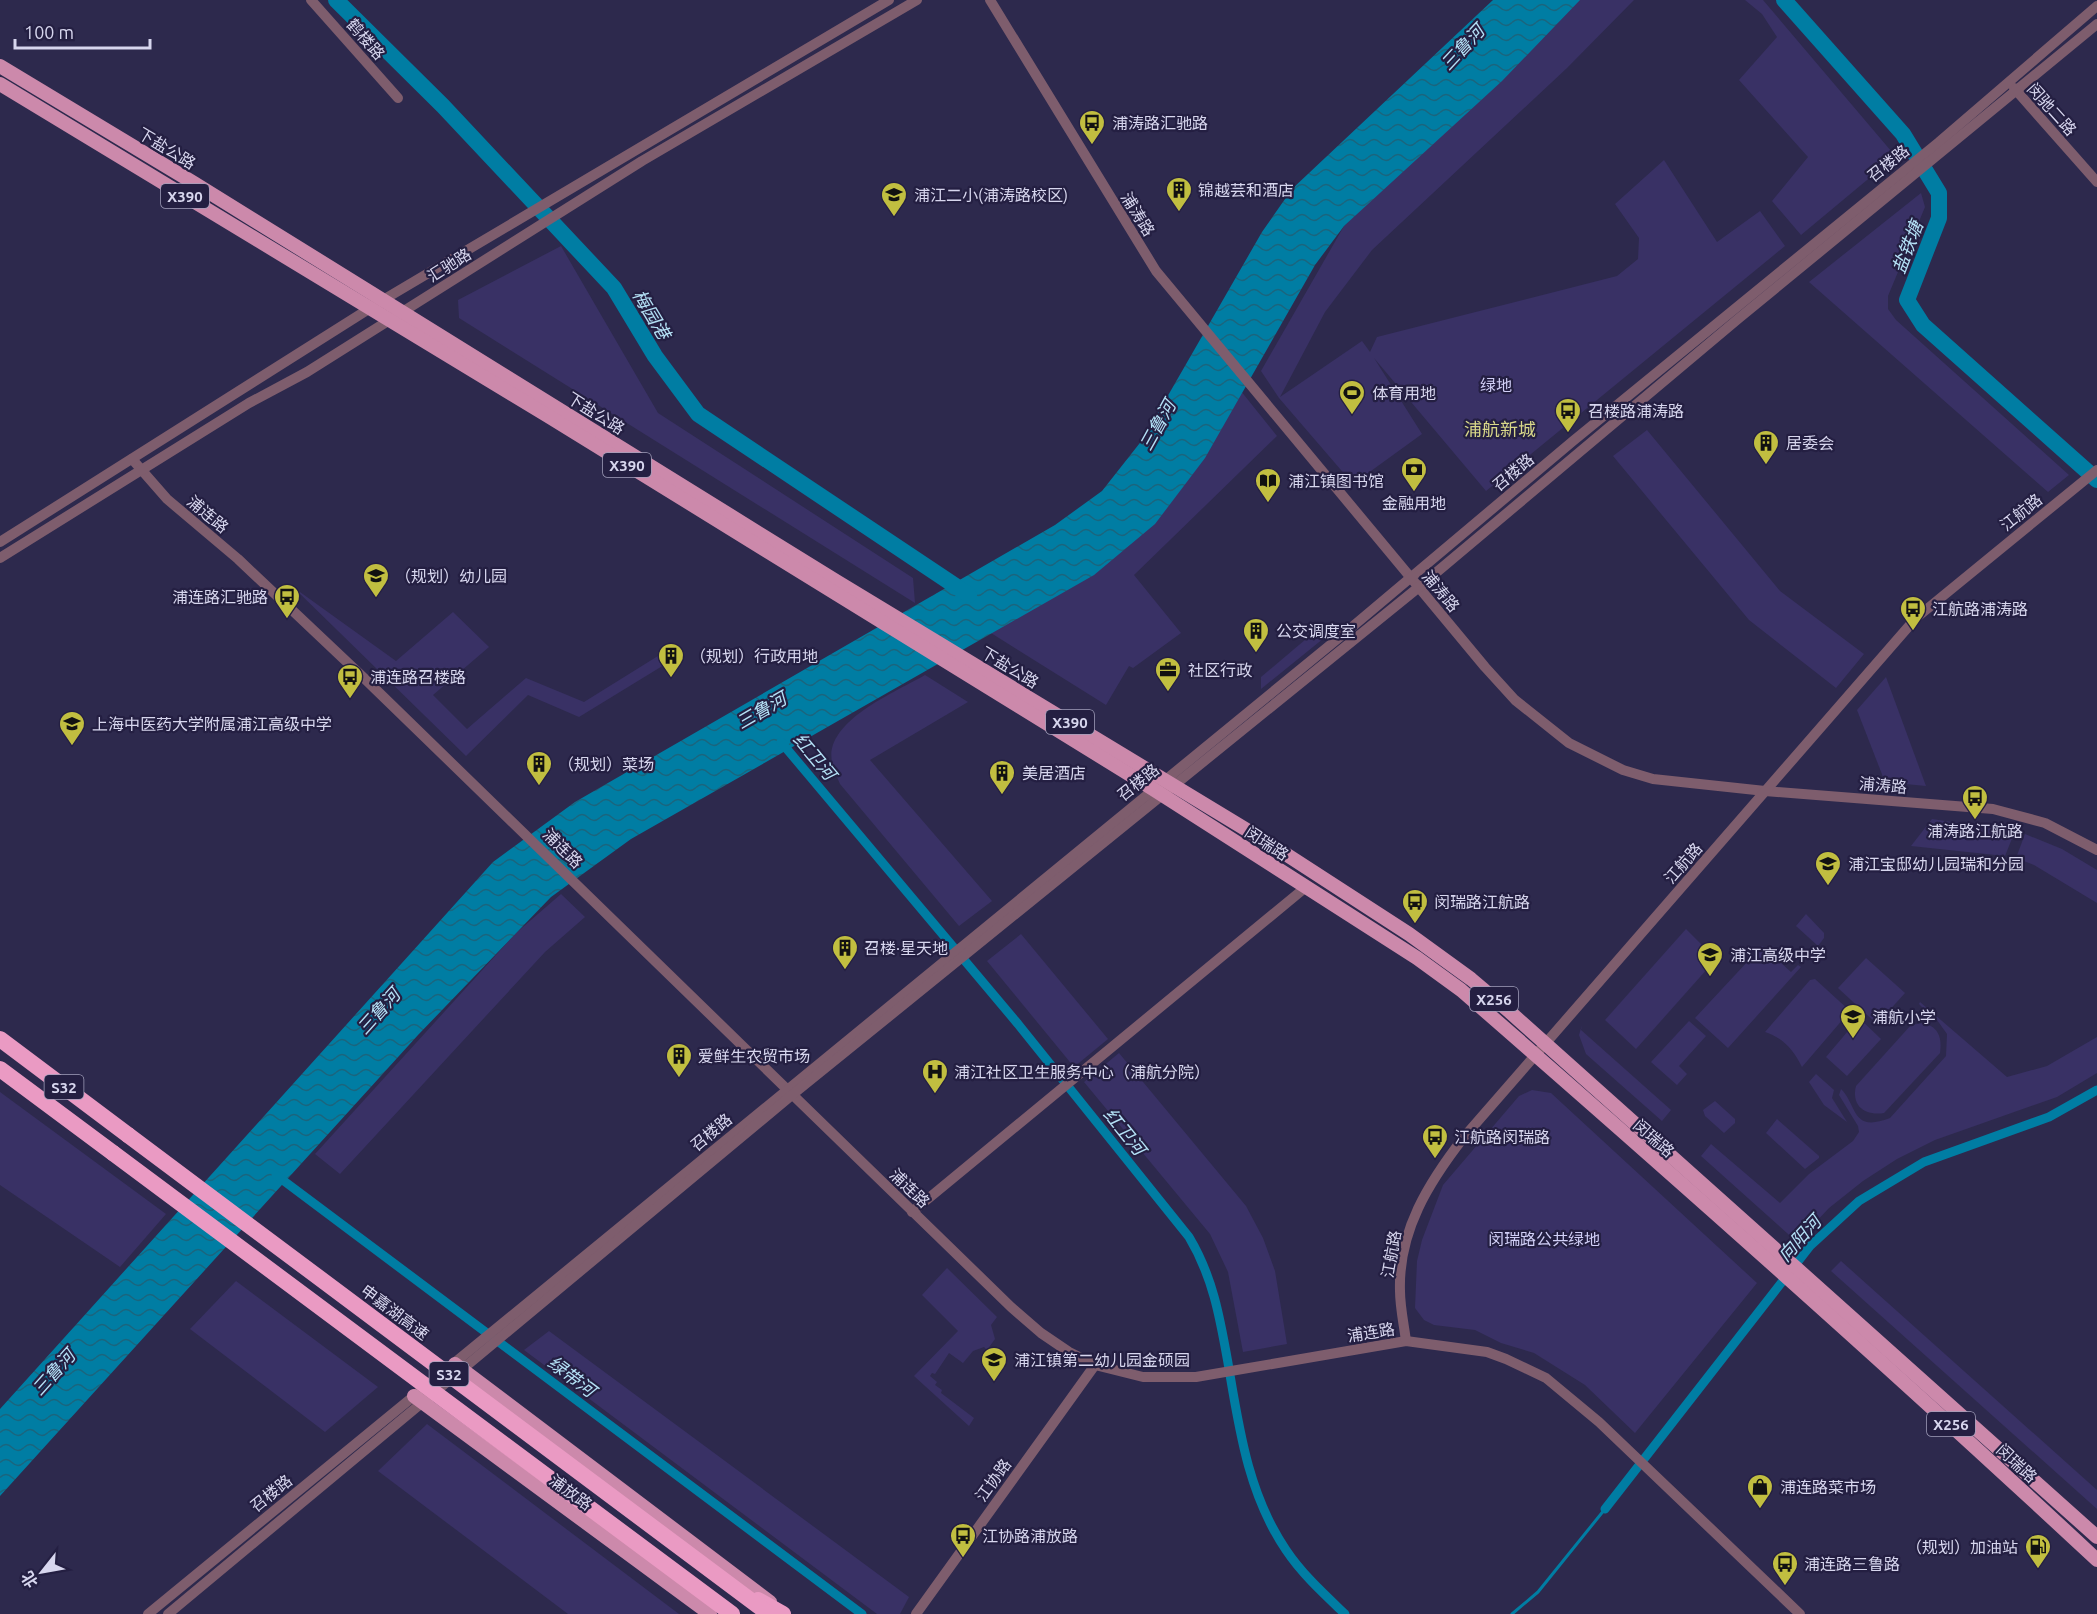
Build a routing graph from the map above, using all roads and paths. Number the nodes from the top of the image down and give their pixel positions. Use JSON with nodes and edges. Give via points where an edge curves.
{"nodes":[{"id":1,"x":311,"y":0,"type":"edge"},
{"id":2,"x":889,"y":0,"type":"edge"},
{"id":3,"x":916,"y":0,"type":"edge"},
{"id":4,"x":990,"y":0,"type":"edge"},
{"id":5,"x":2097,"y":6,"type":"edge"},
{"id":6,"x":2097,"y":24,"type":"edge"},
{"id":7,"x":0,"y":66,"type":"edge"},
{"id":8,"x":2008,"y":82,"type":"junction"},
{"id":9,"x":0,"y":84,"type":"edge"},
{"id":10,"x":2017,"y":92,"type":"junction"},
{"id":11,"x":398,"y":98,"type":"dead end"},
{"id":12,"x":1942,"y":146,"type":"junction"},
{"id":13,"x":1899,"y":180,"type":"junction"},
{"id":14,"x":2097,"y":182,"type":"edge"},
{"id":15,"x":383,"y":300,"type":"junction"},
{"id":16,"x":370,"y":309,"type":"junction"},
{"id":17,"x":403,"y":312,"type":"junction"},
{"id":18,"x":388,"y":321,"type":"junction"},
{"id":19,"x":132,"y":459,"type":"junction"},
{"id":20,"x":2097,"y":470,"type":"edge"},
{"id":21,"x":140,"y":472,"type":"junction"},
{"id":22,"x":0,"y":542,"type":"edge"},
{"id":23,"x":0,"y":558,"type":"edge"},
{"id":24,"x":1411,"y":577,"type":"junction"},
{"id":25,"x":1419,"y":587,"type":"junction"},
{"id":26,"x":1170,"y":783,"type":"junction"},
{"id":27,"x":1765,"y":791,"type":"junction"},
{"id":28,"x":1158,"y":792,"type":"junction"},
{"id":29,"x":2097,"y":850,"type":"edge"},
{"id":30,"x":1306,"y":887,"type":"junction"},
{"id":31,"x":0,"y":1039,"type":"edge"},
{"id":32,"x":1545,"y":1043,"type":"junction"},
{"id":33,"x":1536,"y":1056,"type":"junction"},
{"id":34,"x":0,"y":1070,"type":"edge"},
{"id":35,"x":789,"y":1092,"type":"junction"},
{"id":36,"x":912,"y":1212,"type":"junction"},
{"id":37,"x":1776,"y":1258,"type":"junction"},
{"id":38,"x":1806,"y":1285,"type":"junction"},
{"id":39,"x":1406,"y":1341,"type":"junction"},
{"id":40,"x":1095,"y":1365,"type":"junction"},
{"id":41,"x":459,"y":1367,"type":"junction"},
{"id":42,"x":418,"y":1400,"type":"junction"},
{"id":43,"x":2097,"y":1537,"type":"edge"},
{"id":44,"x":2097,"y":1560,"type":"edge"},
{"id":45,"x":729,"y":1584,"type":"junction"},
{"id":46,"x":148,"y":1614,"type":"edge"},
{"id":47,"x":168,"y":1614,"type":"edge"},
{"id":48,"x":710,"y":1614,"type":"edge"},
{"id":49,"x":732,"y":1614,"type":"edge"},
{"id":50,"x":769,"y":1614,"type":"edge"},
{"id":51,"x":784,"y":1614,"type":"edge"},
{"id":52,"x":916,"y":1614,"type":"edge"},
{"id":53,"x":1800,"y":1614,"type":"edge"}],
"edges":[{"from":1,"to":11,"type":"street","name":"鹤楼路"},
{"from":2,"to":15,"type":"street","name":"汇驰路"},
{"from":3,"to":17,"type":"street","name":"汇驰路","via":[[642,161]]},
{"from":4,"to":24,"type":"street","name":"浦涛路","via":[[1156,271]]},
{"from":5,"to":8,"type":"street","name":"召楼路"},
{"from":6,"to":10,"type":"street","name":"召楼路"},
{"from":7,"to":15,"type":"main road","name":"下盐公路","number":"X390"},
{"from":8,"to":10,"type":"street","name":"闵驰二路"},
{"from":8,"to":12,"type":"street","name":"召楼路"},
{"from":9,"to":16,"type":"main road","name":"下盐公路","number":"X390"},
{"from":10,"to":12,"type":"street","name":"召楼路"},
{"from":10,"to":14,"type":"street","name":"闵驰二路"},
{"from":12,"to":13,"type":"street","name":"召楼路"},
{"from":13,"to":24,"type":"street","name":"召楼路"},
{"from":13,"to":25,"type":"street","name":"召楼路"},
{"from":15,"to":16,"type":"street","name":"汇驰路"},
{"from":15,"to":17,"type":"main road","name":"下盐公路","number":"X390"},
{"from":16,"to":18,"type":"main road","name":"下盐公路","number":"X390"},
{"from":16,"to":19,"type":"street","name":"汇驰路"},
{"from":17,"to":18,"type":"street","name":"汇驰路"},
{"from":17,"to":26,"type":"main road","name":"下盐公路","number":"X390"},
{"from":18,"to":21,"type":"street","name":"汇驰路"},
{"from":18,"to":28,"type":"main road","name":"下盐公路","number":"X390"},
{"from":19,"to":21,"type":"street","name":"浦连路"},
{"from":19,"to":22,"type":"street","name":"汇驰路"},
{"from":20,"to":27,"type":"street","name":"江航路","via":[[1916,618]]},
{"from":21,"to":23,"type":"street","name":"汇驰路"},
{"from":21,"to":35,"type":"street","name":"浦连路","via":[[167,500],[238,559],[528,835]]},
{"from":24,"to":25,"type":"street","name":"浦涛路"},
{"from":24,"to":26,"type":"street","name":"召楼路"},
{"from":25,"to":26,"type":"street","name":"召楼路"},
{"from":25,"to":27,"type":"street","name":"浦涛路","via":[[1515,700],[1569,743],[1623,770],[1653,779]]},
{"from":26,"to":28,"type":"street","name":"召楼路"},
{"from":26,"to":32,"type":"main road","name":"闵瑞路","number":"X256","via":[[1409,934],[1471,979]]},
{"from":27,"to":29,"type":"street","name":"浦涛路","via":[[1993,808],[2045,823]]},
{"from":27,"to":32,"type":"street","name":"江航路"},
{"from":28,"to":30,"type":"main road","name":"闵瑞路","number":"X256"},
{"from":28,"to":35,"type":"street","name":"召楼路"},
{"from":30,"to":33,"type":"main road","name":"闵瑞路","number":"X256","via":[[1435,971]]},
{"from":30,"to":36,"type":"street"},
{"from":31,"to":45,"type":"highway","name":"申嘉湖高速","number":"S32","bridge":true},
{"from":32,"to":33,"type":"street","name":"江航路"},
{"from":32,"to":37,"type":"main road","name":"闵瑞路","number":"X256"},
{"from":33,"to":37,"type":"main road","name":"闵瑞路","number":"X256"},
{"from":33,"to":39,"type":"street","name":"江航路","via":[[1464,1137],[1422,1197],[1401,1265]]},
{"from":34,"to":49,"type":"highway","number":"S32","bridge":true},
{"from":35,"to":36,"type":"street","name":"浦连路"},
{"from":35,"to":41,"type":"street","name":"召楼路"},
{"from":36,"to":40,"type":"street","name":"浦连路","via":[[1041,1333]]},
{"from":37,"to":38,"type":"main road","name":"闵瑞路","number":"X256"},
{"from":38,"to":43,"type":"main road","name":"闵瑞路","number":"X256"},
{"from":38,"to":44,"type":"main road","name":"闵瑞路","number":"X256"},
{"from":39,"to":40,"type":"street","name":"浦连路","via":[[1167,1379]]},
{"from":39,"to":53,"type":"street","name":"浦连路","via":[[1487,1352],[1528,1368],[1561,1389]]},
{"from":40,"to":52,"type":"street","name":"江协路"},
{"from":41,"to":42,"type":"street"},
{"from":41,"to":51,"type":"main road"},
{"from":42,"to":46,"type":"street","name":"召楼路"},
{"from":42,"to":47,"type":"street","name":"召楼路"},
{"from":42,"to":48,"type":"main road","name":"浦放路"},
{"from":45,"to":50,"type":"highway","name":"申嘉湖高速","number":"S32","bridge":true},
{"from":45,"to":51,"type":"highway","bridge":true}]}
